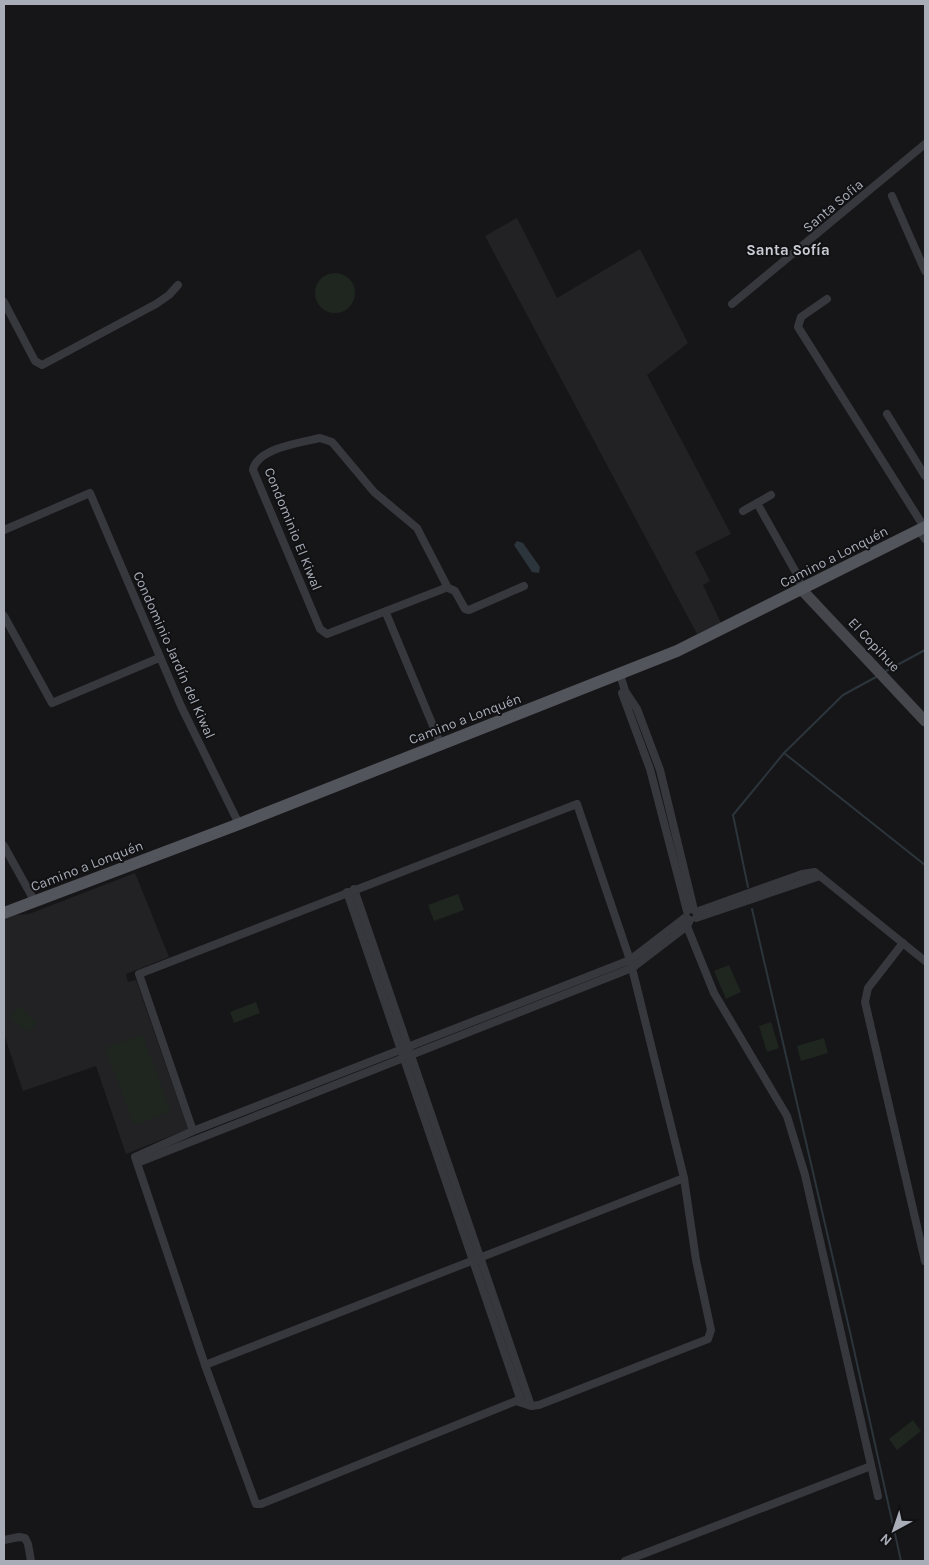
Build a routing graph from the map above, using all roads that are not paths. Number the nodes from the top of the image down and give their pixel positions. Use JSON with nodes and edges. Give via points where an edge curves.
{"nodes":[{"id":1,"x":925,"y":144,"type":"edge"},
{"id":2,"x":892,"y":196,"type":"dead end"},
{"id":3,"x":925,"y":271,"type":"edge"},
{"id":4,"x":178,"y":286,"type":"dead end"},
{"id":5,"x":827,"y":299,"type":"dead end"},
{"id":6,"x":4,"y":302,"type":"edge"},
{"id":7,"x":732,"y":304,"type":"dead end"},
{"id":8,"x":887,"y":414,"type":"dead end"},
{"id":9,"x":925,"y":476,"type":"edge"},
{"id":10,"x":771,"y":494,"type":"dead end"},
{"id":11,"x":757,"y":503,"type":"junction"},
{"id":12,"x":743,"y":511,"type":"dead end"},
{"id":13,"x":4,"y":530,"type":"edge"},
{"id":14,"x":923,"y":531,"type":"edge"},
{"id":15,"x":446,"y":586,"type":"junction"},
{"id":16,"x":524,"y":586,"type":"dead end"},
{"id":17,"x":802,"y":590,"type":"junction"},
{"id":18,"x":386,"y":613,"type":"junction"},
{"id":19,"x":4,"y":616,"type":"edge"},
{"id":20,"x":159,"y":658,"type":"junction"},
{"id":21,"x":618,"y":675,"type":"junction"},
{"id":22,"x":925,"y":721,"type":"edge"},
{"id":23,"x":441,"y":745,"type":"junction"},
{"id":24,"x":239,"y":824,"type":"junction"},
{"id":25,"x":4,"y":846,"type":"edge"},
{"id":26,"x":351,"y":891,"type":"junction"},
{"id":27,"x":35,"y":902,"type":"junction"},
{"id":28,"x":4,"y":913,"type":"edge"},
{"id":29,"x":690,"y":917,"type":"junction"},
{"id":30,"x":903,"y":943,"type":"junction"},
{"id":31,"x":925,"y":961,"type":"edge"},
{"id":32,"x":631,"y":964,"type":"junction"},
{"id":33,"x":406,"y":1048,"type":"junction"},
{"id":34,"x":409,"y":1056,"type":"junction"},
{"id":35,"x":193,"y":1131,"type":"junction"},
{"id":36,"x":136,"y":1160,"type":"junction"},
{"id":37,"x":684,"y":1178,"type":"junction"},
{"id":38,"x":477,"y":1258,"type":"junction"},
{"id":39,"x":925,"y":1261,"type":"edge"},
{"id":40,"x":205,"y":1365,"type":"junction"},
{"id":41,"x":521,"y":1401,"type":"junction"},
{"id":42,"x":531,"y":1406,"type":"junction"},
{"id":43,"x":871,"y":1466,"type":"junction"},
{"id":44,"x":878,"y":1496,"type":"dead end"},
{"id":45,"x":4,"y":1540,"type":"edge"},
{"id":46,"x":31,"y":1561,"type":"edge"},
{"id":47,"x":625,"y":1561,"type":"edge"}],
"edges":[{"from":1,"to":7,"type":"street","name":"Santa Sofia"},
{"from":2,"to":3,"type":"street"},
{"from":4,"to":6,"type":"street","via":[[156,304],[42,365],[35,361]]},
{"from":5,"to":14,"type":"street","via":[[801,317],[798,327]]},
{"from":8,"to":9,"type":"street"},
{"from":10,"to":11,"type":"street"},
{"from":11,"to":12,"type":"street"},
{"from":11,"to":17,"type":"street","via":[[798,576]]},
{"from":13,"to":20,"type":"street","name":"Condominio Jardín del Kiwal","via":[[90,493]]},
{"from":14,"to":17,"type":"main road","name":"Camino a Lonquén"},
{"from":15,"to":16,"type":"street","via":[[455,590],[469,610]]},
{"from":15,"to":18,"type":"street","name":"Condominio El Kiwal"},
{"from":15,"to":18,"type":"street","name":"Condominio El Kiwal","via":[[421,532],[374,492],[330,440],[320,438],[267,453],[254,465],[254,473],[322,632],[332,633]]},
{"from":17,"to":21,"type":"main road","name":"Camino a Lonquén","via":[[688,646]]},
{"from":17,"to":22,"type":"main road","name":"El Copihue"},
{"from":18,"to":23,"type":"street"},
{"from":19,"to":20,"type":"street","via":[[52,703]]},
{"from":20,"to":24,"type":"street","name":"Condominio Jardín del Kiwal"},
{"from":21,"to":23,"type":"main road","name":"Camino a Lonquén"},
{"from":21,"to":29,"type":"street","via":[[648,760]]},
{"from":23,"to":24,"type":"main road","name":"Camino a Lonquén"},
{"from":24,"to":27,"type":"main road","name":"Camino a Lonquén"},
{"from":25,"to":27,"type":"street"},
{"from":26,"to":32,"type":"street","via":[[577,804]]},
{"from":26,"to":33,"type":"street"},
{"from":26,"to":35,"type":"street","via":[[139,974]]},
{"from":27,"to":28,"type":"main road","name":"Camino a Lonquén"},
{"from":29,"to":30,"type":"street","via":[[815,872]]},
{"from":29,"to":32,"type":"street"},
{"from":29,"to":43,"type":"street","via":[[714,993],[793,1130]]},
{"from":30,"to":31,"type":"street"},
{"from":30,"to":39,"type":"street","via":[[868,988],[865,997]]},
{"from":32,"to":33,"type":"street"},
{"from":32,"to":34,"type":"street"},
{"from":32,"to":37,"type":"street"},
{"from":33,"to":34,"type":"street"},
{"from":33,"to":35,"type":"street"},
{"from":34,"to":36,"type":"street"},
{"from":34,"to":38,"type":"street"},
{"from":35,"to":36,"type":"street"},
{"from":36,"to":40,"type":"street"},
{"from":37,"to":38,"type":"street"},
{"from":37,"to":42,"type":"street","via":[[711,1336]]},
{"from":38,"to":40,"type":"street"},
{"from":38,"to":41,"type":"street"},
{"from":38,"to":42,"type":"street"},
{"from":40,"to":41,"type":"street","via":[[253,1500],[258,1504]]},
{"from":41,"to":42,"type":"street"},
{"from":43,"to":44,"type":"street"},
{"from":43,"to":47,"type":"street"},
{"from":45,"to":46,"type":"street","via":[[25,1538]]}]}
